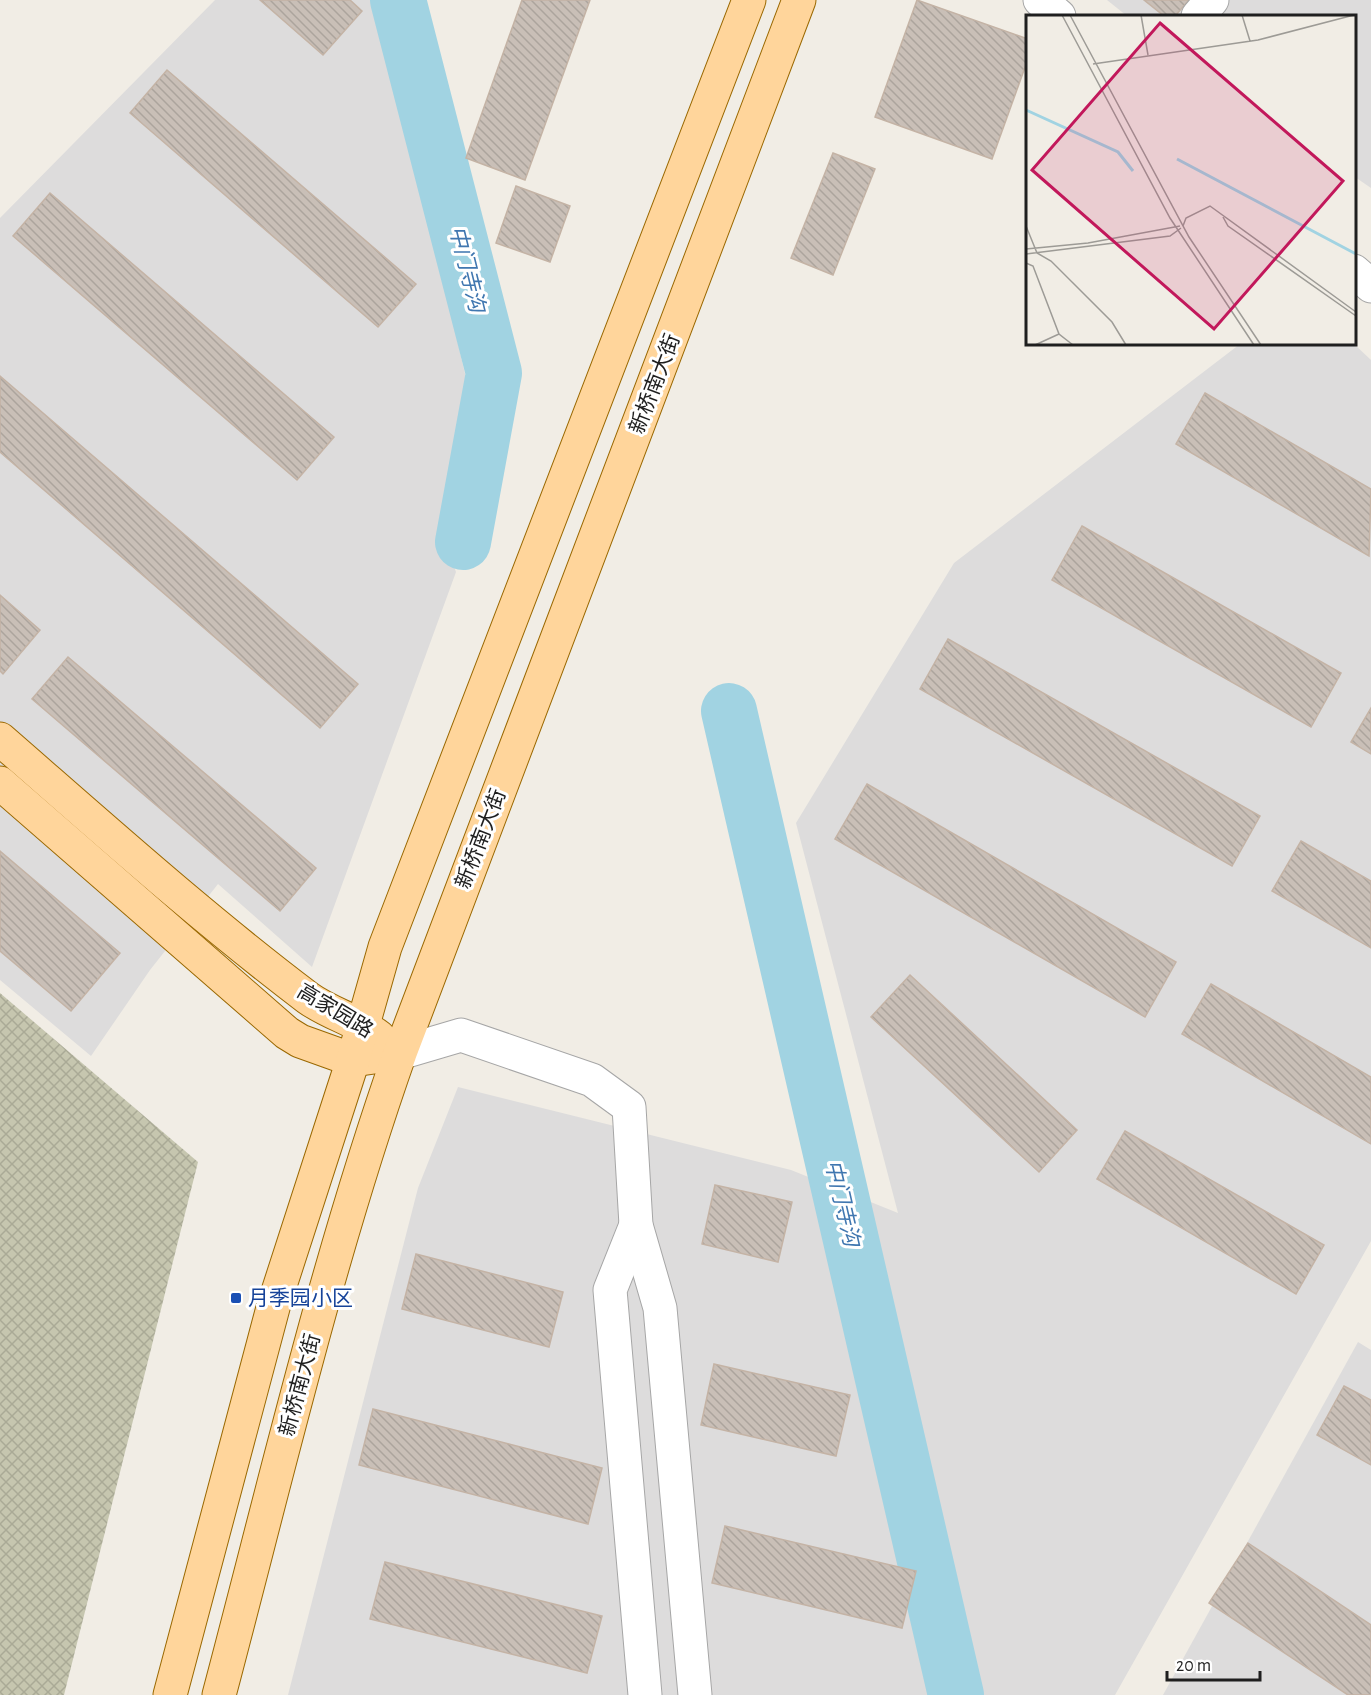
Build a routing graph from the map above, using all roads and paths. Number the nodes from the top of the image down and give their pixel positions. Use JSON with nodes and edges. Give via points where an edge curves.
{"nodes":[{"id":1,"x":749,"y":0,"type":"edge"},
{"id":2,"x":799,"y":0,"type":"edge"},
{"id":3,"x":1040,"y":0,"type":"edge"},
{"id":4,"x":1212,"y":0,"type":"edge"},
{"id":5,"x":1058,"y":15,"type":"edge"},
{"id":6,"x":1199,"y":15,"type":"edge"},
{"id":7,"x":1356,"y":273,"type":"edge"},
{"id":8,"x":1371,"y":286,"type":"edge"},
{"id":9,"x":0,"y":739,"type":"edge"},
{"id":10,"x":0,"y":783,"type":"edge"},
{"id":11,"x":363,"y":1024,"type":"junction"},
{"id":12,"x":400,"y":1053,"type":"junction"},
{"id":13,"x":353,"y":1060,"type":"junction"},
{"id":14,"x":636,"y":1226,"type":"junction"},
{"id":15,"x":170,"y":1695,"type":"edge"},
{"id":16,"x":219,"y":1695,"type":"edge"},
{"id":17,"x":645,"y":1695,"type":"edge"},
{"id":18,"x":695,"y":1695,"type":"edge"}],
"edges":[{"from":1,"to":11,"type":"main road","via":[[385,947]]},
{"from":2,"to":12,"type":"main road","name":"新桥南大街"},
{"from":3,"to":5,"type":"street"},
{"from":4,"to":6,"type":"street"},
{"from":7,"to":8,"type":"street"},
{"from":9,"to":11,"type":"main road","name":"高家园路","via":[[223,932],[311,1000]]},
{"from":10,"to":13,"type":"main road","name":"高家园路","via":[[287,1033]]},
{"from":11,"to":12,"type":"main road","name":"高家园路"},
{"from":11,"to":13,"type":"main road"},
{"from":12,"to":13,"type":"main road","name":"高家园路"},
{"from":12,"to":14,"type":"street","via":[[461,1035],[592,1080],[629,1107]]},
{"from":12,"to":16,"type":"main road","name":"新桥南大街","via":[[369,1139],[305,1361]]},
{"from":13,"to":15,"type":"main road","via":[[274,1304]]},
{"from":14,"to":17,"type":"street","via":[[610,1290]]},
{"from":14,"to":18,"type":"street","via":[[660,1308]]}]}
